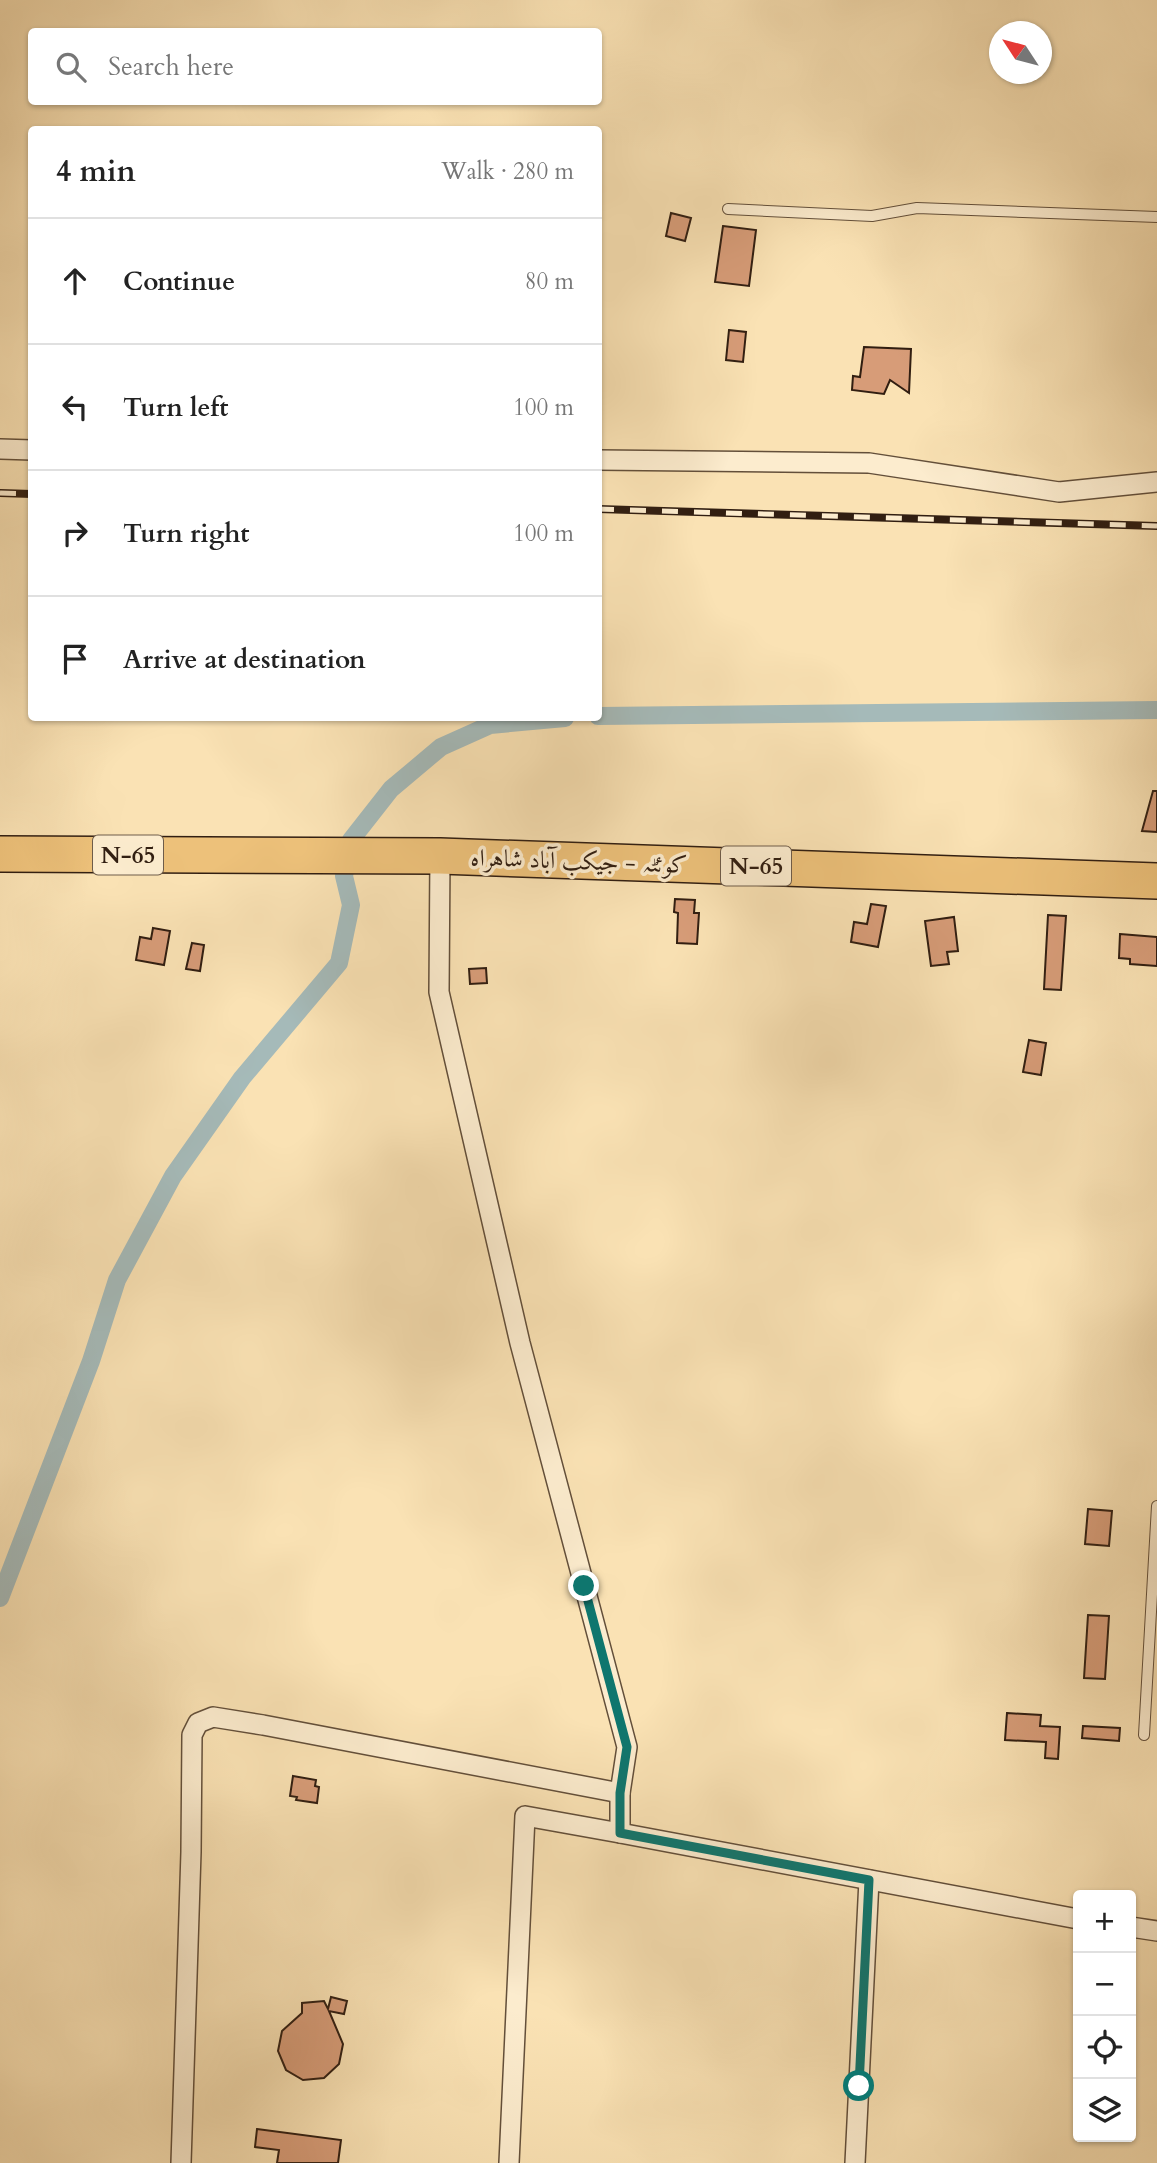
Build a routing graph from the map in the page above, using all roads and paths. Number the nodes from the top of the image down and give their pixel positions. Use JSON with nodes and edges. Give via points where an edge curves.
{"nodes":[{"id":1,"x":728,"y":209,"type":"dead end"},
{"id":2,"x":1157,"y":216,"type":"edge"},
{"id":3,"x":0,"y":449,"type":"edge"},
{"id":4,"x":28,"y":450,"type":"edge"},
{"id":5,"x":602,"y":460,"type":"edge"},
{"id":6,"x":1157,"y":482,"type":"edge"},
{"id":7,"x":0,"y":854,"type":"edge"},
{"id":8,"x":440,"y":856,"type":"junction"},
{"id":9,"x":1157,"y":881,"type":"edge"},
{"id":10,"x":1157,"y":1506,"type":"edge"},
{"id":11,"x":1144,"y":1735,"type":"dead end"},
{"id":12,"x":620,"y":1793,"type":"junction"},
{"id":13,"x":620,"y":1833,"type":"junction"},
{"id":14,"x":869,"y":1880,"type":"junction"},
{"id":15,"x":1073,"y":1918,"type":"edge"},
{"id":16,"x":1136,"y":1928,"type":"edge"},
{"id":17,"x":1157,"y":1931,"type":"edge"},
{"id":18,"x":181,"y":2163,"type":"edge"},
{"id":19,"x":509,"y":2163,"type":"edge"},
{"id":20,"x":855,"y":2163,"type":"edge"}],
"edges":[{"from":1,"to":2,"type":"lane","via":[[872,216],[917,208]]},
{"from":3,"to":4,"type":"street"},
{"from":5,"to":6,"type":"street","via":[[869,463],[1059,492]]},
{"from":7,"to":8,"type":"highway","name":"کوئٹہ - جیکب آباد شاہراہ","number":"N-65"},
{"from":8,"to":9,"type":"highway","name":"کوئٹہ - جیکب آباد شاہراہ","number":"N-65"},
{"from":8,"to":12,"type":"street","via":[[439,992],[520,1343],[627,1747]]},
{"from":10,"to":11,"type":"lane"},
{"from":12,"to":13,"type":"street"},
{"from":12,"to":18,"type":"street","via":[[263,1725],[213,1717],[198,1723],[192,1735]]},
{"from":13,"to":14,"type":"street"},
{"from":13,"to":19,"type":"street","via":[[526,1816]]},
{"from":14,"to":15,"type":"street"},
{"from":14,"to":20,"type":"street"},
{"from":16,"to":17,"type":"street"}]}
